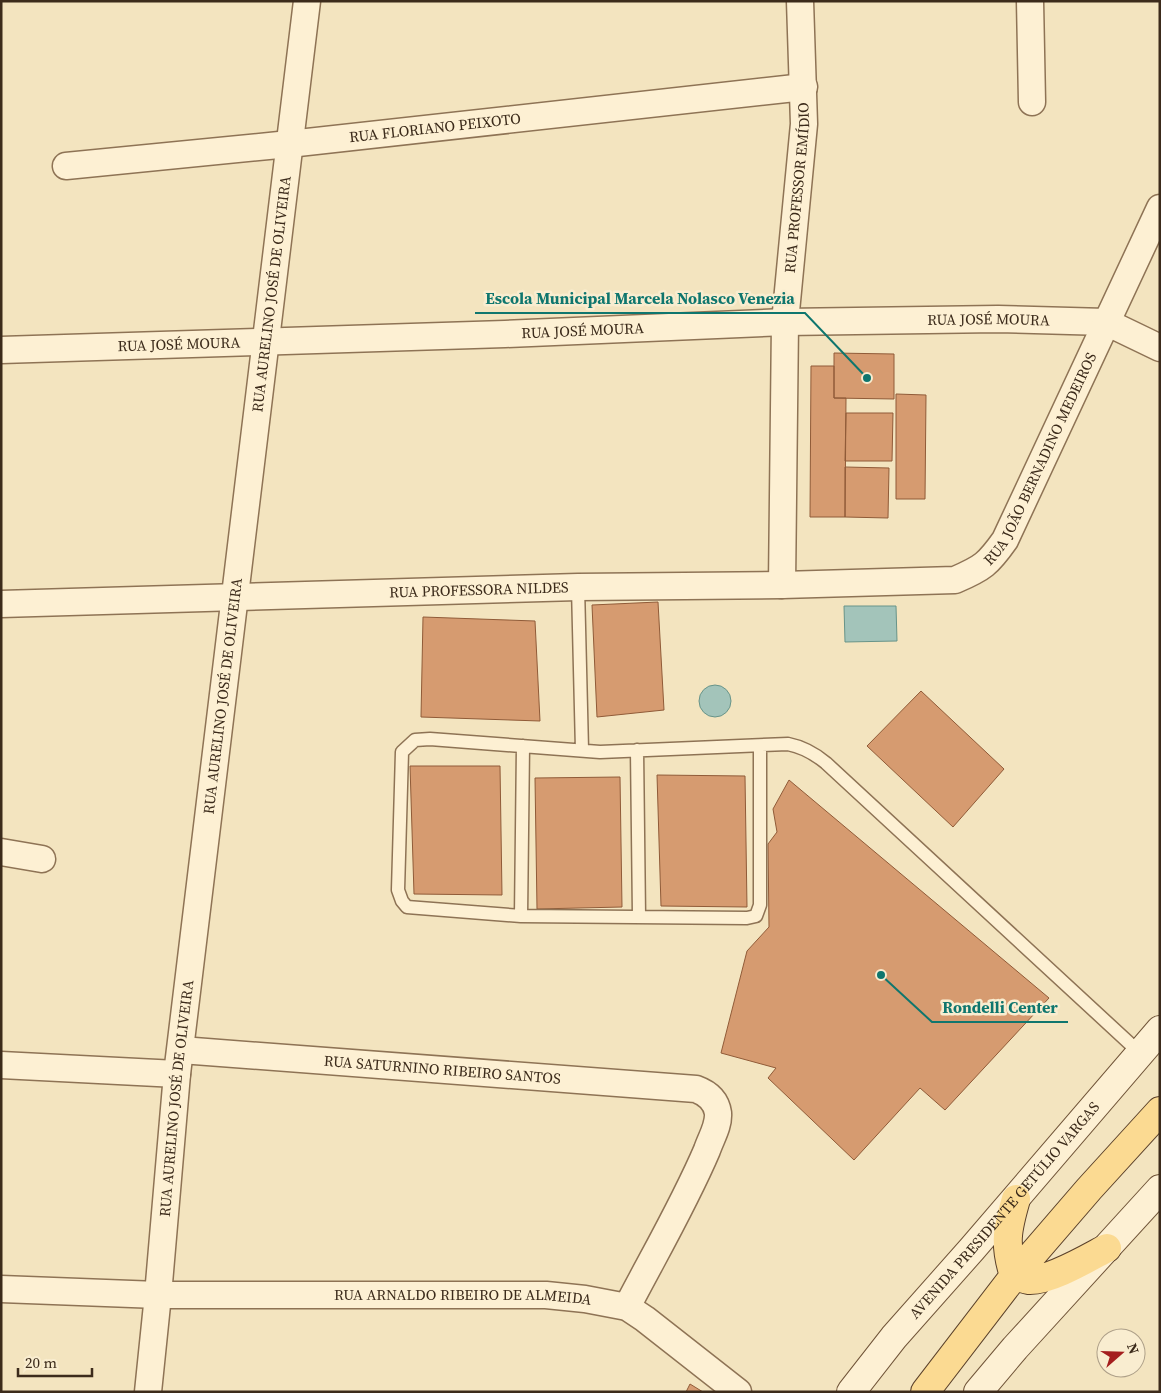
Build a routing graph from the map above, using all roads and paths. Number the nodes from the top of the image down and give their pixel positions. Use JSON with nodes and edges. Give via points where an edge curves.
{"nodes":[{"id":1,"x":307,"y":1,"type":"edge"},
{"id":2,"x":800,"y":1,"type":"edge"},
{"id":3,"x":1030,"y":1,"type":"edge"},
{"id":4,"x":804,"y":88,"type":"junction"},
{"id":5,"x":1032,"y":102,"type":"dead end"},
{"id":6,"x":289,"y":144,"type":"junction"},
{"id":7,"x":66,"y":166,"type":"dead end"},
{"id":8,"x":1160,"y":208,"type":"edge"},
{"id":9,"x":785,"y":322,"type":"junction"},
{"id":10,"x":1106,"y":322,"type":"junction"},
{"id":11,"x":265,"y":341,"type":"junction"},
{"id":12,"x":1160,"y":348,"type":"edge"},
{"id":13,"x":1,"y":350,"type":"edge"},
{"id":14,"x":955,"y":580,"type":"joint"},
{"id":15,"x":782,"y":586,"type":"junction"},
{"id":16,"x":578,"y":587,"type":"junction"},
{"id":17,"x":234,"y":597,"type":"junction"},
{"id":18,"x":1,"y":604,"type":"edge"},
{"id":19,"x":522,"y":746,"type":"junction"},
{"id":20,"x":760,"y":746,"type":"junction"},
{"id":21,"x":582,"y":750,"type":"junction"},
{"id":22,"x":637,"y":750,"type":"junction"},
{"id":23,"x":1,"y":852,"type":"edge"},
{"id":24,"x":42,"y":859,"type":"dead end"},
{"id":25,"x":521,"y":916,"type":"junction"},
{"id":26,"x":639,"y":916,"type":"junction"},
{"id":27,"x":1160,"y":1030,"type":"edge"},
{"id":28,"x":1140,"y":1052,"type":"junction"},
{"id":29,"x":179,"y":1062,"type":"junction"},
{"id":30,"x":1,"y":1065,"type":"edge"},
{"id":31,"x":1160,"y":1112,"type":"edge"},
{"id":32,"x":1160,"y":1189,"type":"edge"},
{"id":33,"x":1016,"y":1198,"type":"junction"},
{"id":34,"x":1107,"y":1248,"type":"junction"},
{"id":35,"x":1014,"y":1276,"type":"junction"},
{"id":36,"x":1,"y":1289,"type":"edge"},
{"id":37,"x":158,"y":1295,"type":"junction"},
{"id":38,"x":627,"y":1307,"type":"junction"},
{"id":39,"x":148,"y":1392,"type":"edge"},
{"id":40,"x":738,"y":1392,"type":"edge"},
{"id":41,"x":850,"y":1392,"type":"edge"},
{"id":42,"x":925,"y":1392,"type":"edge"},
{"id":43,"x":978,"y":1392,"type":"edge"}],
"edges":[{"from":1,"to":6,"type":"street","name":"RUA AURELINO JOSÉ DE OLIVEIRA"},
{"from":2,"to":4,"type":"street","name":"RUA PROFESSOR EMÍDIO"},
{"from":3,"to":5,"type":"street"},
{"from":4,"to":6,"type":"street","name":"RUA FLORIANO PEIXOTO"},
{"from":4,"to":9,"type":"street","name":"RUA PROFESSOR EMÍDIO","via":[[804,124]]},
{"from":6,"to":7,"type":"street","name":"RUA FLORIANO PEIXOTO"},
{"from":6,"to":11,"type":"street","name":"RUA AURELINO JOSÉ DE OLIVEIRA"},
{"from":8,"to":10,"type":"street","name":"RUA JOÃO BERNADINO MEDEIROS"},
{"from":9,"to":10,"type":"street","name":"RUA JOSÉ MOURA","via":[[998,319]]},
{"from":9,"to":11,"type":"street","name":"RUA JOSÉ MOURA"},
{"from":9,"to":15,"type":"street","name":"RUA PROFESSOR EMÍDIO"},
{"from":10,"to":12,"type":"street","name":"RUA JOSÉ MOURA"},
{"from":10,"to":14,"type":"street","name":"RUA JOÃO BERNADINO MEDEIROS","via":[[1005,540],[989,561]]},
{"from":11,"to":13,"type":"street","name":"RUA JOSÉ MOURA"},
{"from":11,"to":17,"type":"street","name":"RUA AURELINO JOSÉ DE OLIVEIRA"},
{"from":14,"to":15,"type":"street","name":"RUA PROFESSORA NILDES"},
{"from":15,"to":16,"type":"street","name":"RUA PROFESSORA NILDES"},
{"from":16,"to":17,"type":"street","name":"RUA PROFESSORA NILDES"},
{"from":16,"to":21,"type":"lane"},
{"from":17,"to":18,"type":"street","name":"RUA PROFESSORA NILDES"},
{"from":17,"to":29,"type":"street","name":"RUA AURELINO JOSÉ DE OLIVEIRA"},
{"from":19,"to":21,"type":"lane"},
{"from":19,"to":25,"type":"lane"},
{"from":19,"to":25,"type":"lane","via":[[430,739],[415,740],[402,752],[398,890],[407,908]]},
{"from":20,"to":22,"type":"lane"},
{"from":20,"to":26,"type":"lane","via":[[760,905],[756,916]]},
{"from":20,"to":28,"type":"lane","via":[[797,746],[826,763]]},
{"from":21,"to":22,"type":"lane"},
{"from":22,"to":26,"type":"lane"},
{"from":23,"to":24,"type":"street"},
{"from":25,"to":26,"type":"lane"},
{"from":27,"to":28,"type":"street","name":"AVENIDA PRESIDENTE GETÚLIO VARGAS"},
{"from":28,"to":33,"type":"street","name":"AVENIDA PRESIDENTE GETÚLIO VARGAS"},
{"from":29,"to":30,"type":"street","name":"RUA SATURNINO RIBEIRO SANTOS"},
{"from":29,"to":37,"type":"street","name":"RUA AURELINO JOSÉ DE OLIVEIRA"},
{"from":29,"to":38,"type":"street","name":"RUA SATURNINO RIBEIRO SANTOS","via":[[696,1089],[704,1092],[714,1100],[718,1113],[716,1126],[698,1171]]},
{"from":31,"to":35,"type":"main road"},
{"from":32,"to":34,"type":"street"},
{"from":33,"to":35,"type":"main road","via":[[1008,1228],[1008,1256]]},
{"from":33,"to":41,"type":"street","name":"AVENIDA PRESIDENTE GETÚLIO VARGAS"},
{"from":34,"to":35,"type":"main road","via":[[1043,1278],[1029,1280]]},
{"from":34,"to":43,"type":"street"},
{"from":35,"to":42,"type":"main road"},
{"from":36,"to":37,"type":"street","name":"RUA ARNALDO RIBEIRO DE ALMEIDA"},
{"from":37,"to":38,"type":"street","name":"RUA ARNALDO RIBEIRO DE ALMEIDA","via":[[546,1295]]},
{"from":37,"to":39,"type":"street","name":"RUA AURELINO JOSÉ DE OLIVEIRA"},
{"from":38,"to":40,"type":"street","name":"RUA ARNALDO RIBEIRO DE ALMEIDA"}]}
